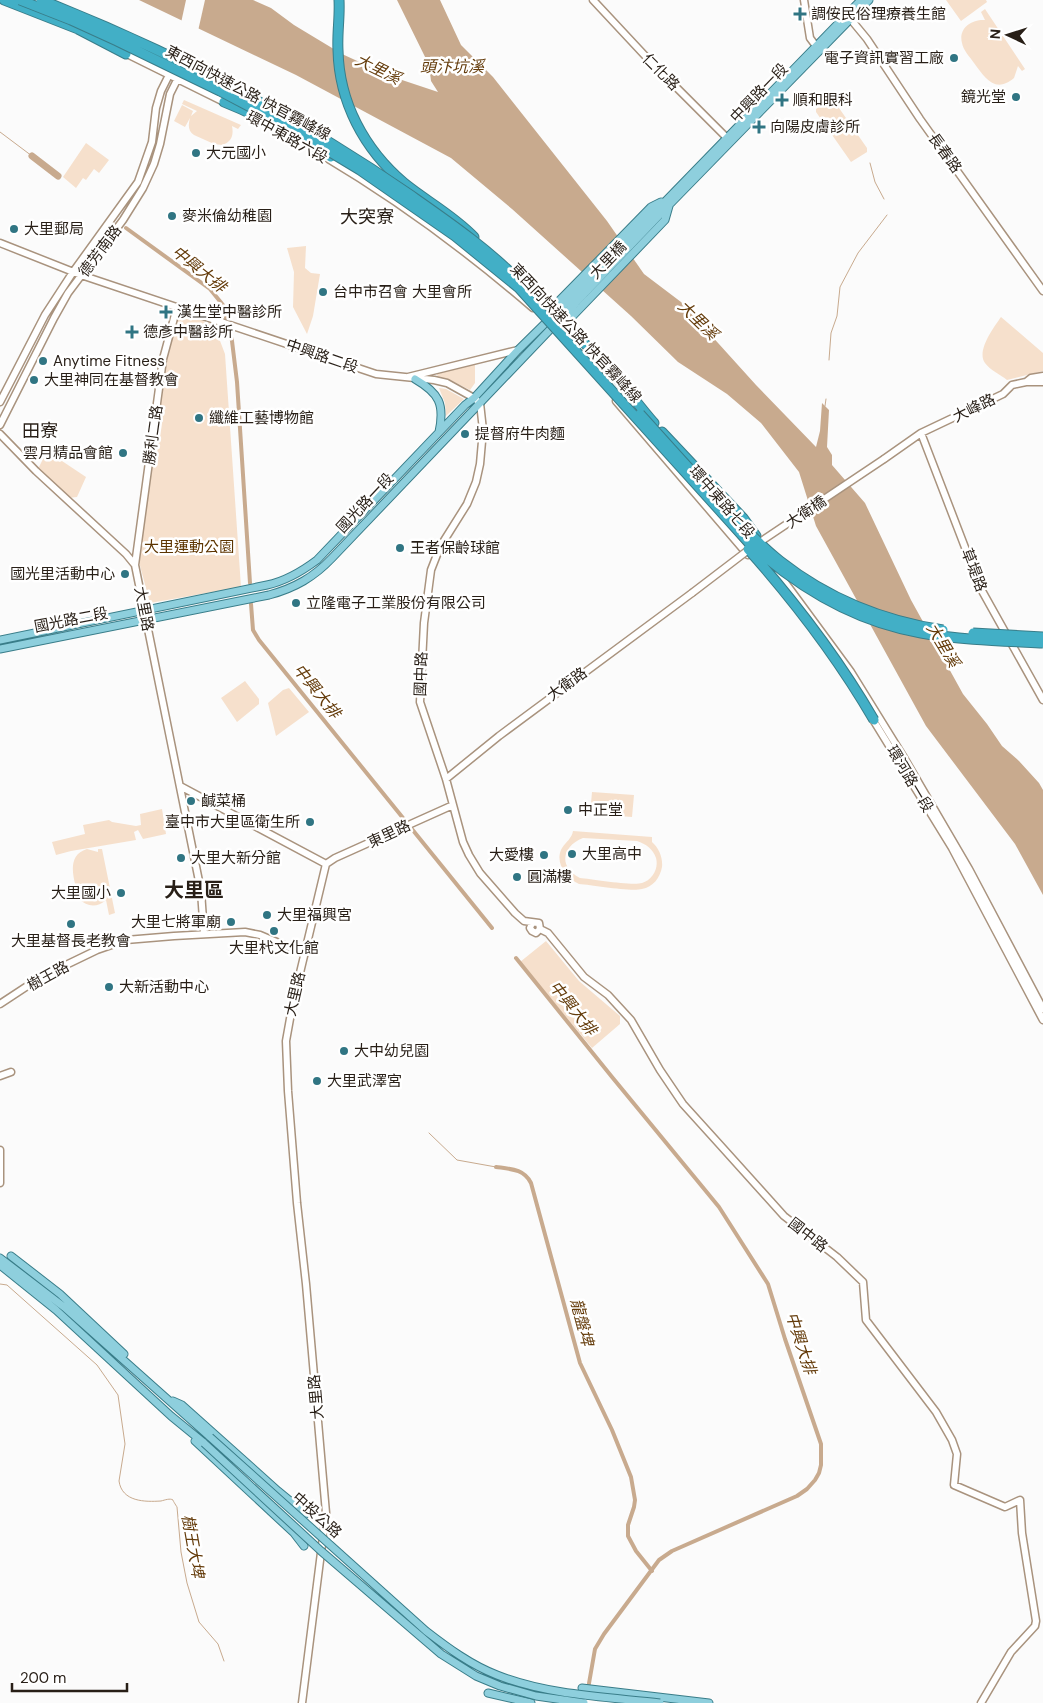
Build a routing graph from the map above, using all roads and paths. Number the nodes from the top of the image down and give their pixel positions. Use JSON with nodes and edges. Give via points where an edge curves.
{"nodes":[{"id":1,"x":0,"y":0,"type":"edge"},
{"id":2,"x":4,"y":0,"type":"edge"},
{"id":3,"x":20,"y":0,"type":"edge"},
{"id":4,"x":29,"y":0,"type":"edge"},
{"id":5,"x":41,"y":0,"type":"edge"},
{"id":6,"x":339,"y":0,"type":"edge"},
{"id":7,"x":593,"y":0,"type":"edge"},
{"id":8,"x":804,"y":0,"type":"edge"},
{"id":9,"x":862,"y":0,"type":"edge"},
{"id":10,"x":869,"y":0,"type":"edge"},
{"id":11,"x":849,"y":17,"type":"junction"},
{"id":12,"x":817,"y":49,"type":"junction"},
{"id":13,"x":126,"y":54,"type":"junction"},
{"id":14,"x":173,"y":66,"type":"junction"},
{"id":15,"x":181,"y":70,"type":"junction"},
{"id":16,"x":170,"y":74,"type":"junction"},
{"id":17,"x":178,"y":79,"type":"junction"},
{"id":18,"x":224,"y":102,"type":"junction"},
{"id":19,"x":729,"y":140,"type":"junction"},
{"id":20,"x":664,"y":206,"type":"junction"},
{"id":21,"x":0,"y":244,"type":"edge"},
{"id":22,"x":485,"y":255,"type":"junction"},
{"id":23,"x":73,"y":272,"type":"junction"},
{"id":24,"x":81,"y":275,"type":"junction"},
{"id":25,"x":1043,"y":291,"type":"edge"},
{"id":26,"x":533,"y":305,"type":"joint"},
{"id":27,"x":176,"y":307,"type":"junction"},
{"id":28,"x":551,"y":316,"type":"junction"},
{"id":29,"x":558,"y":324,"type":"junction"},
{"id":30,"x":568,"y":333,"type":"junction"},
{"id":31,"x":518,"y":350,"type":"junction"},
{"id":32,"x":434,"y":369,"type":"junction"},
{"id":33,"x":1043,"y":376,"type":"edge"},
{"id":34,"x":412,"y":378,"type":"junction"},
{"id":35,"x":434,"y":380,"type":"junction"},
{"id":36,"x":1026,"y":382,"type":"junction"},
{"id":37,"x":1043,"y":382,"type":"edge"},
{"id":38,"x":434,"y":393,"type":"junction"},
{"id":39,"x":474,"y":398,"type":"junction"},
{"id":40,"x":0,"y":402,"type":"edge"},
{"id":41,"x":480,"y":403,"type":"junction"},
{"id":42,"x":0,"y":425,"type":"edge"},
{"id":43,"x":438,"y":433,"type":"junction"},
{"id":44,"x":921,"y":433,"type":"junction"},
{"id":45,"x":0,"y":434,"type":"edge"},
{"id":46,"x":674,"y":461,"type":"junction"},
{"id":47,"x":761,"y":547,"type":"junction"},
{"id":48,"x":748,"y":555,"type":"joint"},
{"id":49,"x":135,"y":565,"type":"junction"},
{"id":50,"x":692,"y":593,"type":"joint"},
{"id":51,"x":145,"y":611,"type":"junction"},
{"id":52,"x":146,"y":619,"type":"junction"},
{"id":53,"x":1005,"y":634,"type":"junction"},
{"id":54,"x":1043,"y":636,"type":"edge"},
{"id":55,"x":0,"y":640,"type":"edge"},
{"id":56,"x":1010,"y":642,"type":"junction"},
{"id":57,"x":1043,"y":644,"type":"edge"},
{"id":58,"x":0,"y":649,"type":"edge"},
{"id":59,"x":1043,"y":700,"type":"edge"},
{"id":60,"x":874,"y":720,"type":"junction"},
{"id":61,"x":446,"y":779,"type":"junction"},
{"id":62,"x":180,"y":786,"type":"junction"},
{"id":63,"x":453,"y":805,"type":"junction"},
{"id":64,"x":326,"y":864,"type":"junction"},
{"id":65,"x":204,"y":934,"type":"junction"},
{"id":66,"x":305,"y":954,"type":"junction"},
{"id":67,"x":0,"y":1004,"type":"edge"},
{"id":68,"x":1043,"y":1009,"type":"edge"},
{"id":69,"x":1043,"y":1020,"type":"edge"},
{"id":70,"x":11,"y":1072,"type":"dead end"},
{"id":71,"x":0,"y":1076,"type":"edge"},
{"id":72,"x":0,"y":1150,"type":"edge"},
{"id":73,"x":0,"y":1183,"type":"edge"},
{"id":74,"x":11,"y":1256,"type":"dead end"},
{"id":75,"x":0,"y":1258,"type":"edge"},
{"id":76,"x":0,"y":1265,"type":"edge"},
{"id":77,"x":5,"y":1273,"type":"dead end"},
{"id":78,"x":152,"y":1383,"type":"junction"},
{"id":79,"x":144,"y":1391,"type":"junction"},
{"id":80,"x":168,"y":1400,"type":"junction"},
{"id":81,"x":171,"y":1416,"type":"junction"},
{"id":82,"x":207,"y":1440,"type":"junction"},
{"id":83,"x":306,"y":1514,"type":"dead end"},
{"id":84,"x":304,"y":1546,"type":"dead end"},
{"id":85,"x":586,"y":1688,"type":"dead end"},
{"id":86,"x":488,"y":1693,"type":"dead end"},
{"id":87,"x":302,"y":1703,"type":"edge"},
{"id":88,"x":531,"y":1703,"type":"edge"},
{"id":89,"x":584,"y":1703,"type":"edge"},
{"id":90,"x":660,"y":1703,"type":"edge"},
{"id":91,"x":709,"y":1703,"type":"edge"},
{"id":92,"x":981,"y":1703,"type":"edge"}],
"edges":[{"from":1,"to":13,"type":"street","name":"環中東路六段"},
{"from":2,"to":13,"type":"highway","via":[[78,29]]},
{"from":3,"to":22,"type":"highway","name":"東西向快速公路 快官霧峰線","bridge":true,"via":[[72,20],[292,129],[378,182]]},
{"from":4,"to":14,"type":"street","name":"環中東路六段","via":[[85,22]]},
{"from":5,"to":22,"type":"highway","name":"東西向快速公路 快官霧峰線","bridge":true,"via":[[150,47],[296,123],[389,180],[460,230]]},
{"from":6,"to":22,"type":"highway","bridge":true,"via":[[341,81],[364,138],[396,176],[471,234]]},
{"from":7,"to":19,"type":"street","name":"仁化路"},
{"from":8,"to":12,"type":"street","via":[[810,38]]},
{"from":9,"to":11,"type":"main road","name":"中興路一段"},
{"from":10,"to":11,"type":"main road","name":"中興路一段"},
{"from":11,"to":12,"type":"main road","name":"中興路一段"},
{"from":11,"to":25,"type":"street","name":"長春路"},
{"from":12,"to":19,"type":"main road","name":"中興路一段"},
{"from":13,"to":16,"type":"street","name":"環中東路六段"},
{"from":14,"to":15,"type":"street","name":"環中東路六段"},
{"from":14,"to":16,"type":"street","name":"德芳南路"},
{"from":15,"to":17,"type":"street","name":"德芳南路"},
{"from":15,"to":26,"type":"street","name":"環中東路六段","via":[[293,127],[436,217],[502,268],[520,285]]},
{"from":16,"to":17,"type":"street","name":"環中東路六段"},
{"from":16,"to":23,"type":"street","name":"德芳南路","via":[[158,100],[152,142],[138,182]]},
{"from":17,"to":18,"type":"street","name":"環中東路六段"},
{"from":17,"to":24,"type":"street","name":"德芳南路","via":[[170,94],[160,144],[144,188]]},
{"from":18,"to":22,"type":"highway","bridge":true,"via":[[290,133],[357,172],[468,250]]},
{"from":18,"to":28,"type":"street","name":"環中東路六段","via":[[320,154],[402,206]]},
{"from":19,"to":20,"type":"main road","name":"中興路一段"},
{"from":20,"to":28,"type":"main road","name":"大里橋"},
{"from":20,"to":29,"type":"main road","name":"大里橋"},
{"from":21,"to":23,"type":"street"},
{"from":22,"to":30,"type":"highway","name":"東西向快速公路 快官霧峰線","bridge":true,"via":[[523,284]]},
{"from":22,"to":46,"type":"highway","name":"東西向快速公路 快官霧峰線","bridge":true,"via":[[519,288]]},
{"from":23,"to":24,"type":"street"},
{"from":23,"to":40,"type":"street","name":"德芳南路","via":[[45,315]]},
{"from":24,"to":27,"type":"street"},
{"from":24,"to":42,"type":"street","name":"德芳南路","via":[[54,318]]},
{"from":26,"to":28,"type":"street","name":"環中東路七段"},
{"from":27,"to":34,"type":"street","name":"中興路二段","via":[[376,374]]},
{"from":27,"to":49,"type":"street","name":"勝利二路","via":[[163,359]]},
{"from":28,"to":29,"type":"street","name":"環中東路七段"},
{"from":28,"to":31,"type":"main road","name":"國光路一段"},
{"from":29,"to":41,"type":"main road","name":"國光路一段"},
{"from":29,"to":47,"type":"street","name":"環中東路七段","via":[[698,484]]},
{"from":29,"to":48,"type":"street","name":"環中東路七段","via":[[572,352]]},
{"from":30,"to":47,"type":"highway","bridge":true,"via":[[582,341],[615,376],[658,428],[732,506]]},
{"from":30,"to":54,"type":"highway","name":"東西向快速公路 快官霧峰線","bridge":true,"via":[[755,538],[813,584],[845,602],[921,627]]},
{"from":31,"to":32,"type":"street","name":"中興路二段"},
{"from":31,"to":39,"type":"main road","name":"國光路一段"},
{"from":32,"to":34,"type":"street","name":"中興路二段"},
{"from":32,"to":35,"type":"street"},
{"from":33,"to":36,"type":"street","name":"大峰路"},
{"from":34,"to":35,"type":"street","name":"中興路二段"},
{"from":34,"to":38,"type":"main road"},
{"from":35,"to":38,"type":"street"},
{"from":35,"to":39,"type":"street","name":"中興路二段"},
{"from":36,"to":37,"type":"street","name":"大峰路"},
{"from":36,"to":44,"type":"street","name":"大峰路","via":[[1012,385],[1003,394]]},
{"from":38,"to":43,"type":"main road","via":[[442,409]]},
{"from":39,"to":41,"type":"street","name":"中興路二段"},
{"from":39,"to":43,"type":"main road","name":"國光路一段"},
{"from":41,"to":52,"type":"main road","name":"國光路一段","via":[[322,568],[305,581],[269,595]]},
{"from":41,"to":61,"type":"street","name":"國中路","via":[[483,430],[476,482],[467,504],[434,560],[424,623],[420,702]]},
{"from":43,"to":51,"type":"main road","name":"國光路一段","via":[[317,560],[301,572],[267,586]]},
{"from":44,"to":50,"type":"street","name":"大衛橋","bridge":true,"via":[[751,548]]},
{"from":44,"to":53,"type":"street","name":"草堤路","via":[[981,589]]},
{"from":45,"to":49,"type":"street"},
{"from":46,"to":57,"type":"highway","name":"東西向快速公路 快官霧峰線","bridge":true,"via":[[750,544],[794,580],[842,608],[889,626],[921,633]]},
{"from":46,"to":60,"type":"highway","bridge":true,"via":[[682,476],[764,566],[807,619]]},
{"from":47,"to":68,"type":"street","name":"環河路一段","via":[[851,672],[898,748],[969,869]]},
{"from":48,"to":60,"type":"street","name":"環河路一段","via":[[803,621]]},
{"from":49,"to":51,"type":"street","name":"大里路"},
{"from":50,"to":61,"type":"street","name":"大衛路","via":[[530,712]]},
{"from":51,"to":52,"type":"street","name":"大里路"},
{"from":51,"to":55,"type":"main road","name":"國光路二段"},
{"from":52,"to":58,"type":"main road","name":"國光路二段"},
{"from":52,"to":62,"type":"street","name":"大里路"},
{"from":53,"to":54,"type":"street"},
{"from":53,"to":56,"type":"street","name":"草堤路"},
{"from":56,"to":57,"type":"street"},
{"from":56,"to":59,"type":"street","name":"草堤路"},
{"from":60,"to":69,"type":"street","name":"環河路一段","via":[[952,848]]},
{"from":61,"to":63,"type":"street","name":"國中路"},
{"from":62,"to":64,"type":"street"},
{"from":62,"to":65,"type":"street","name":"大里路","via":[[201,891]]},
{"from":63,"to":64,"type":"street","name":"東里路"},
{"from":63,"to":92,"type":"street","name":"國中路","via":[[463,842],[480,873],[524,921],[539,924],[584,978],[608,995],[631,1020],[683,1104],[784,1216],[837,1257],[863,1282],[866,1320],[936,1412],[952,1440],[957,1454],[954,1485],[1005,1506],[1020,1500],[1036,1621],[1011,1652]]},
{"from":64,"to":66,"type":"street","name":"大里路"},
{"from":65,"to":66,"type":"street","name":"樹王路","via":[[252,933]]},
{"from":65,"to":67,"type":"street","name":"樹王路","via":[[126,940],[97,950],[41,978]]},
{"from":66,"to":87,"type":"street","name":"大里路","via":[[286,1041],[297,1204],[326,1513]]},
{"from":70,"to":71,"type":"street"},
{"from":72,"to":73,"type":"street"},
{"from":74,"to":78,"type":"main road","via":[[60,1294]]},
{"from":75,"to":78,"type":"main road","name":"中投公路","via":[[64,1307]]},
{"from":76,"to":79,"type":"main road","name":"中投公路","via":[[56,1310]]},
{"from":77,"to":79,"type":"main road"},
{"from":78,"to":80,"type":"main road","name":"中投公路"},
{"from":79,"to":81,"type":"main road","name":"中投公路"},
{"from":80,"to":82,"type":"main road","name":"中投公路"},
{"from":80,"to":83,"type":"main road","via":[[182,1405]]},
{"from":81,"to":82,"type":"main road","name":"中投公路"},
{"from":81,"to":84,"type":"main road"},
{"from":82,"to":89,"type":"main road","name":"中投公路","bridge":true,"via":[[321,1550],[441,1654],[476,1676],[500,1686],[536,1696]]},
{"from":82,"to":90,"type":"main road","name":"中投公路","bridge":true,"via":[[454,1652],[520,1683]]},
{"from":85,"to":91,"type":"main road"},
{"from":86,"to":88,"type":"main road"}]}
